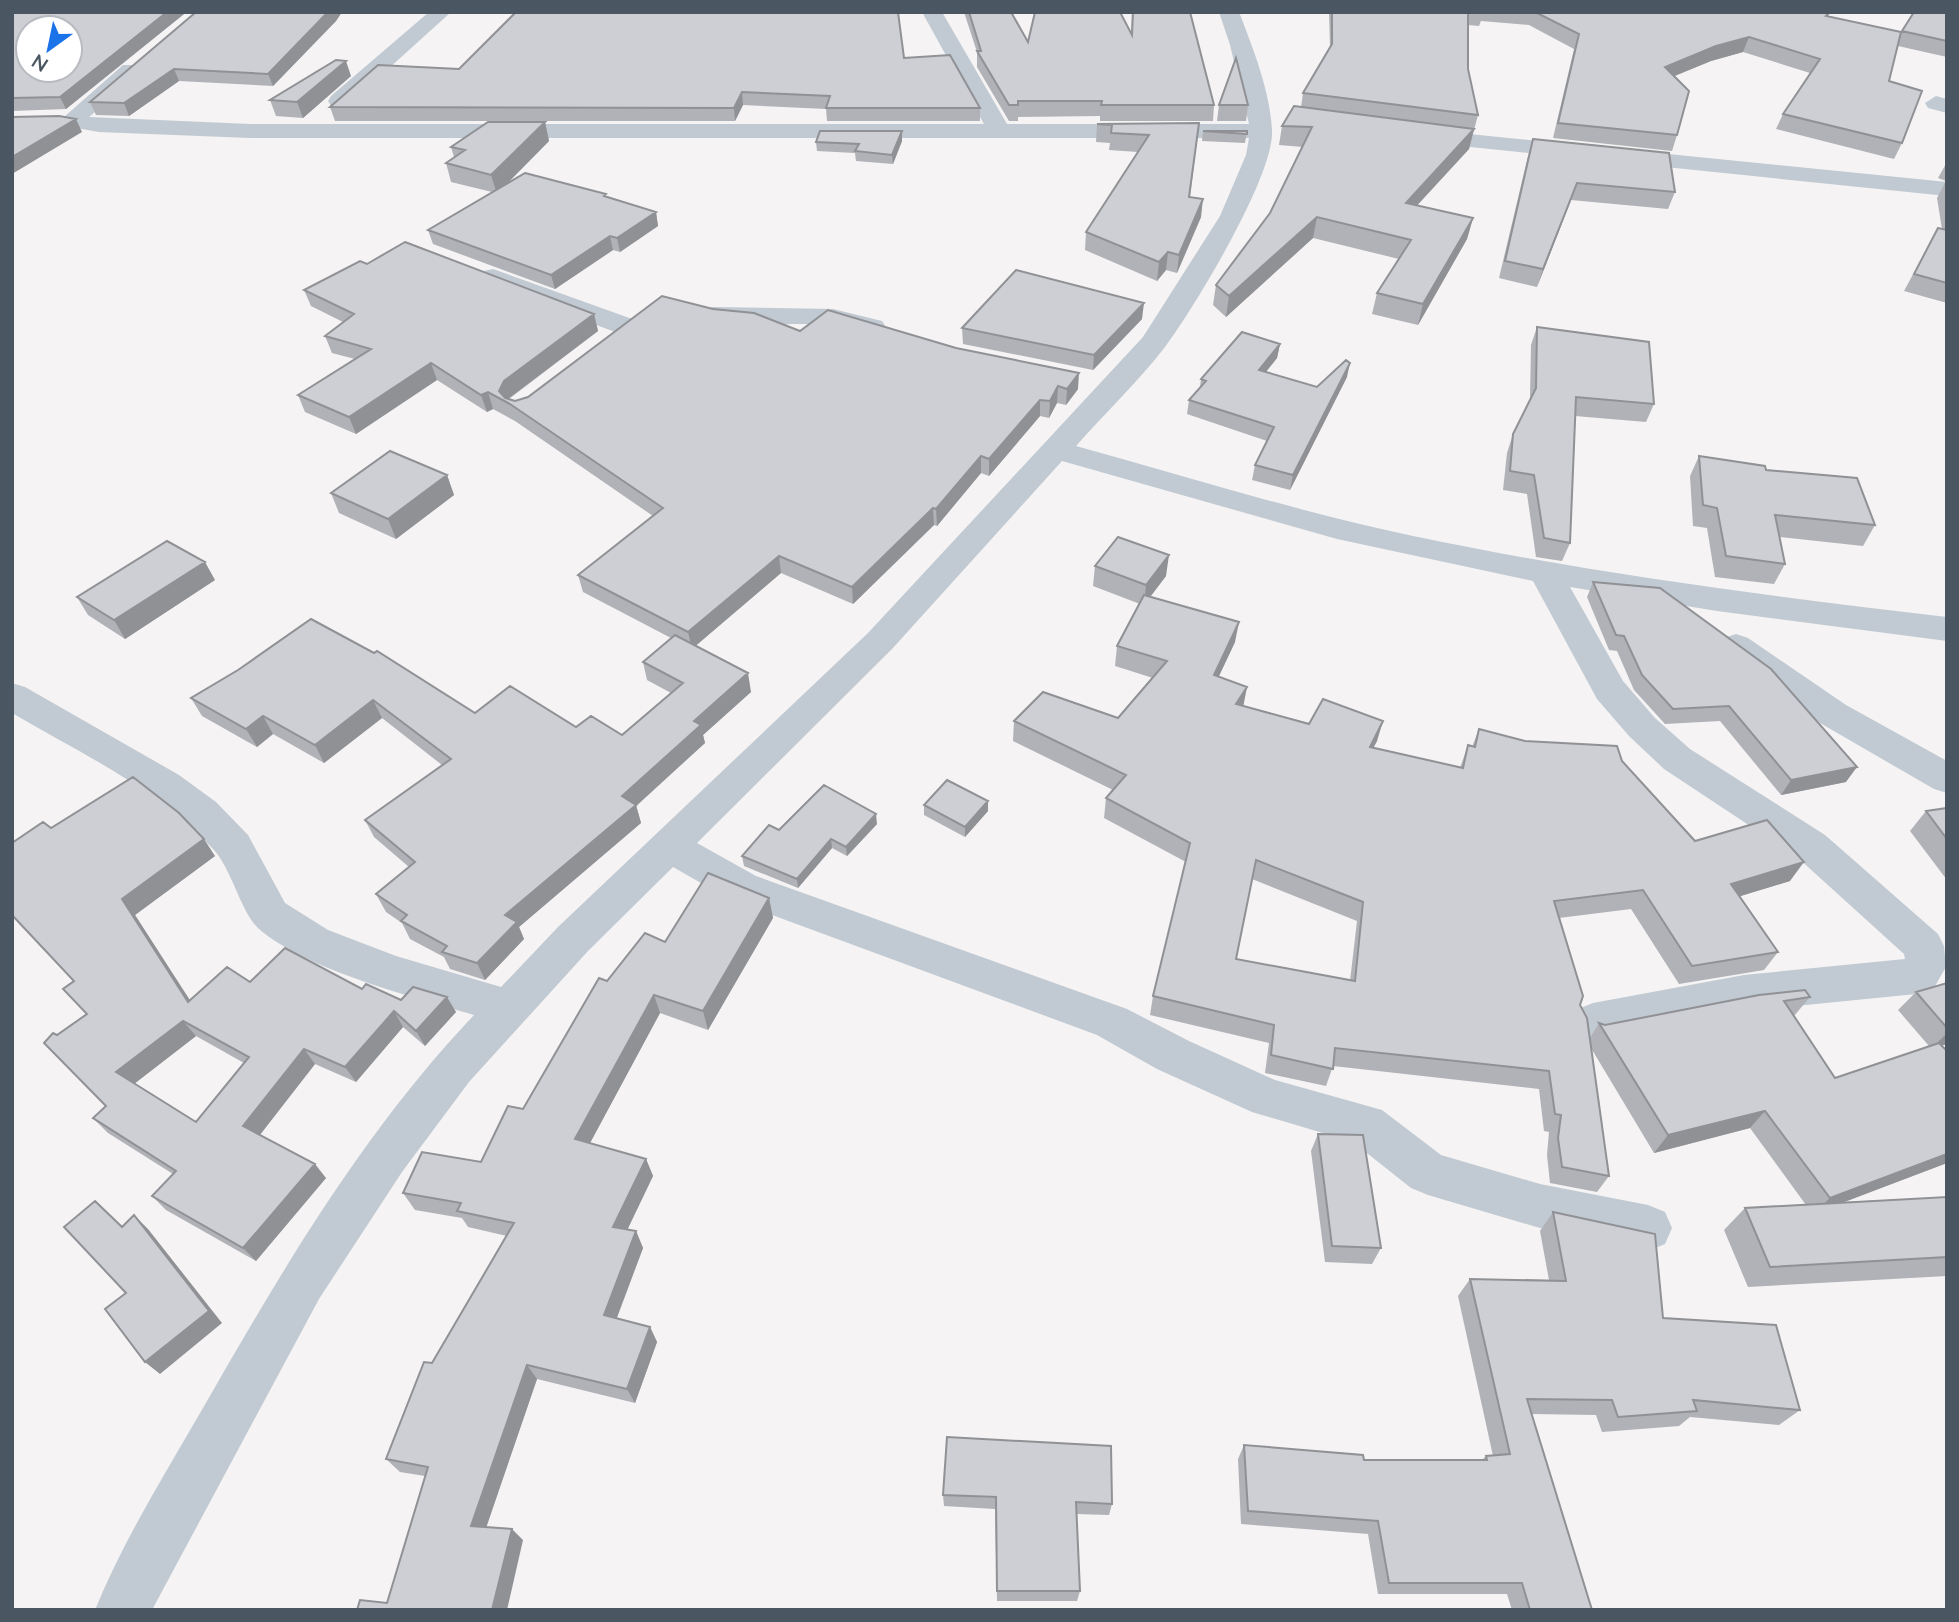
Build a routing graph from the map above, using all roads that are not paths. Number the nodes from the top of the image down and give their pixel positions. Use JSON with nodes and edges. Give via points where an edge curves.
{"nodes":[{"id":1,"x":932,"y":12,"type":"edge"},
{"id":2,"x":1229,"y":12,"type":"edge"},
{"id":3,"x":440,"y":13,"type":"edge"},
{"id":4,"x":150,"y":55,"type":"edge"},
{"id":5,"x":73,"y":119,"type":"junction"},
{"id":6,"x":1268,"y":119,"type":"junction"},
{"id":7,"x":48,"y":120,"type":"edge"},
{"id":8,"x":306,"y":131,"type":"junction"},
{"id":9,"x":999,"y":131,"type":"junction"},
{"id":10,"x":1392,"y":132,"type":"edge"},
{"id":11,"x":1947,"y":189,"type":"edge"},
{"id":12,"x":465,"y":267,"type":"edge"},
{"id":13,"x":650,"y":307,"type":"edge"},
{"id":14,"x":692,"y":310,"type":"edge"},
{"id":15,"x":625,"y":326,"type":"junction"},
{"id":16,"x":901,"y":339,"type":"edge"},
{"id":17,"x":599,"y":347,"type":"edge"},
{"id":18,"x":1058,"y":450,"type":"junction"},
{"id":19,"x":1544,"y":571,"type":"junction"},
{"id":20,"x":1661,"y":590,"type":"junction"},
{"id":21,"x":1947,"y":628,"type":"edge"},
{"id":22,"x":12,"y":696,"type":"edge"},
{"id":23,"x":1947,"y":779,"type":"edge"},
{"id":24,"x":670,"y":846,"type":"junction"},
{"id":25,"x":509,"y":1007,"type":"junction"},
{"id":26,"x":1593,"y":1022,"type":"dead end"},
{"id":27,"x":1648,"y":1228,"type":"dead end"},
{"id":28,"x":123,"y":1610,"type":"edge"}],
"edges":[{"from":1,"to":9,"type":"street"},
{"from":2,"to":6,"type":"street"},
{"from":3,"to":8,"type":"street"},
{"from":4,"to":5,"type":"street"},
{"from":5,"to":7,"type":"street"},
{"from":5,"to":8,"type":"street","via":[[99,125]]},
{"from":6,"to":9,"type":"street"},
{"from":6,"to":18,"type":"street","via":[[1232,216],[1154,342],[1101,384]]},
{"from":8,"to":9,"type":"street"},
{"from":10,"to":11,"type":"street"},
{"from":12,"to":15,"type":"street"},
{"from":13,"to":15,"type":"street"},
{"from":14,"to":16,"type":"street","via":[[751,319],[830,316],[861,322]]},
{"from":15,"to":17,"type":"street"},
{"from":18,"to":19,"type":"street","via":[[1338,529]]},
{"from":18,"to":24,"type":"street","via":[[880,640]]},
{"from":19,"to":20,"type":"street"},
{"from":19,"to":26,"type":"street","via":[[1610,690],[1642,727],[1677,759],[1811,846],[1923,946],[1927,963],[1916,976],[1744,993]]},
{"from":20,"to":21,"type":"street"},
{"from":20,"to":23,"type":"street","via":[[1833,714]]},
{"from":22,"to":25,"type":"street","via":[[166,785],[202,812],[234,846],[271,915],[313,942],[391,972]]},
{"from":24,"to":25,"type":"street"},
{"from":24,"to":27,"type":"street","via":[[743,888],[1112,1022],[1268,1098],[1366,1125],[1428,1173],[1540,1206]]},
{"from":25,"to":28,"type":"street","via":[[453,1068],[386,1157],[302,1282]]}]}
